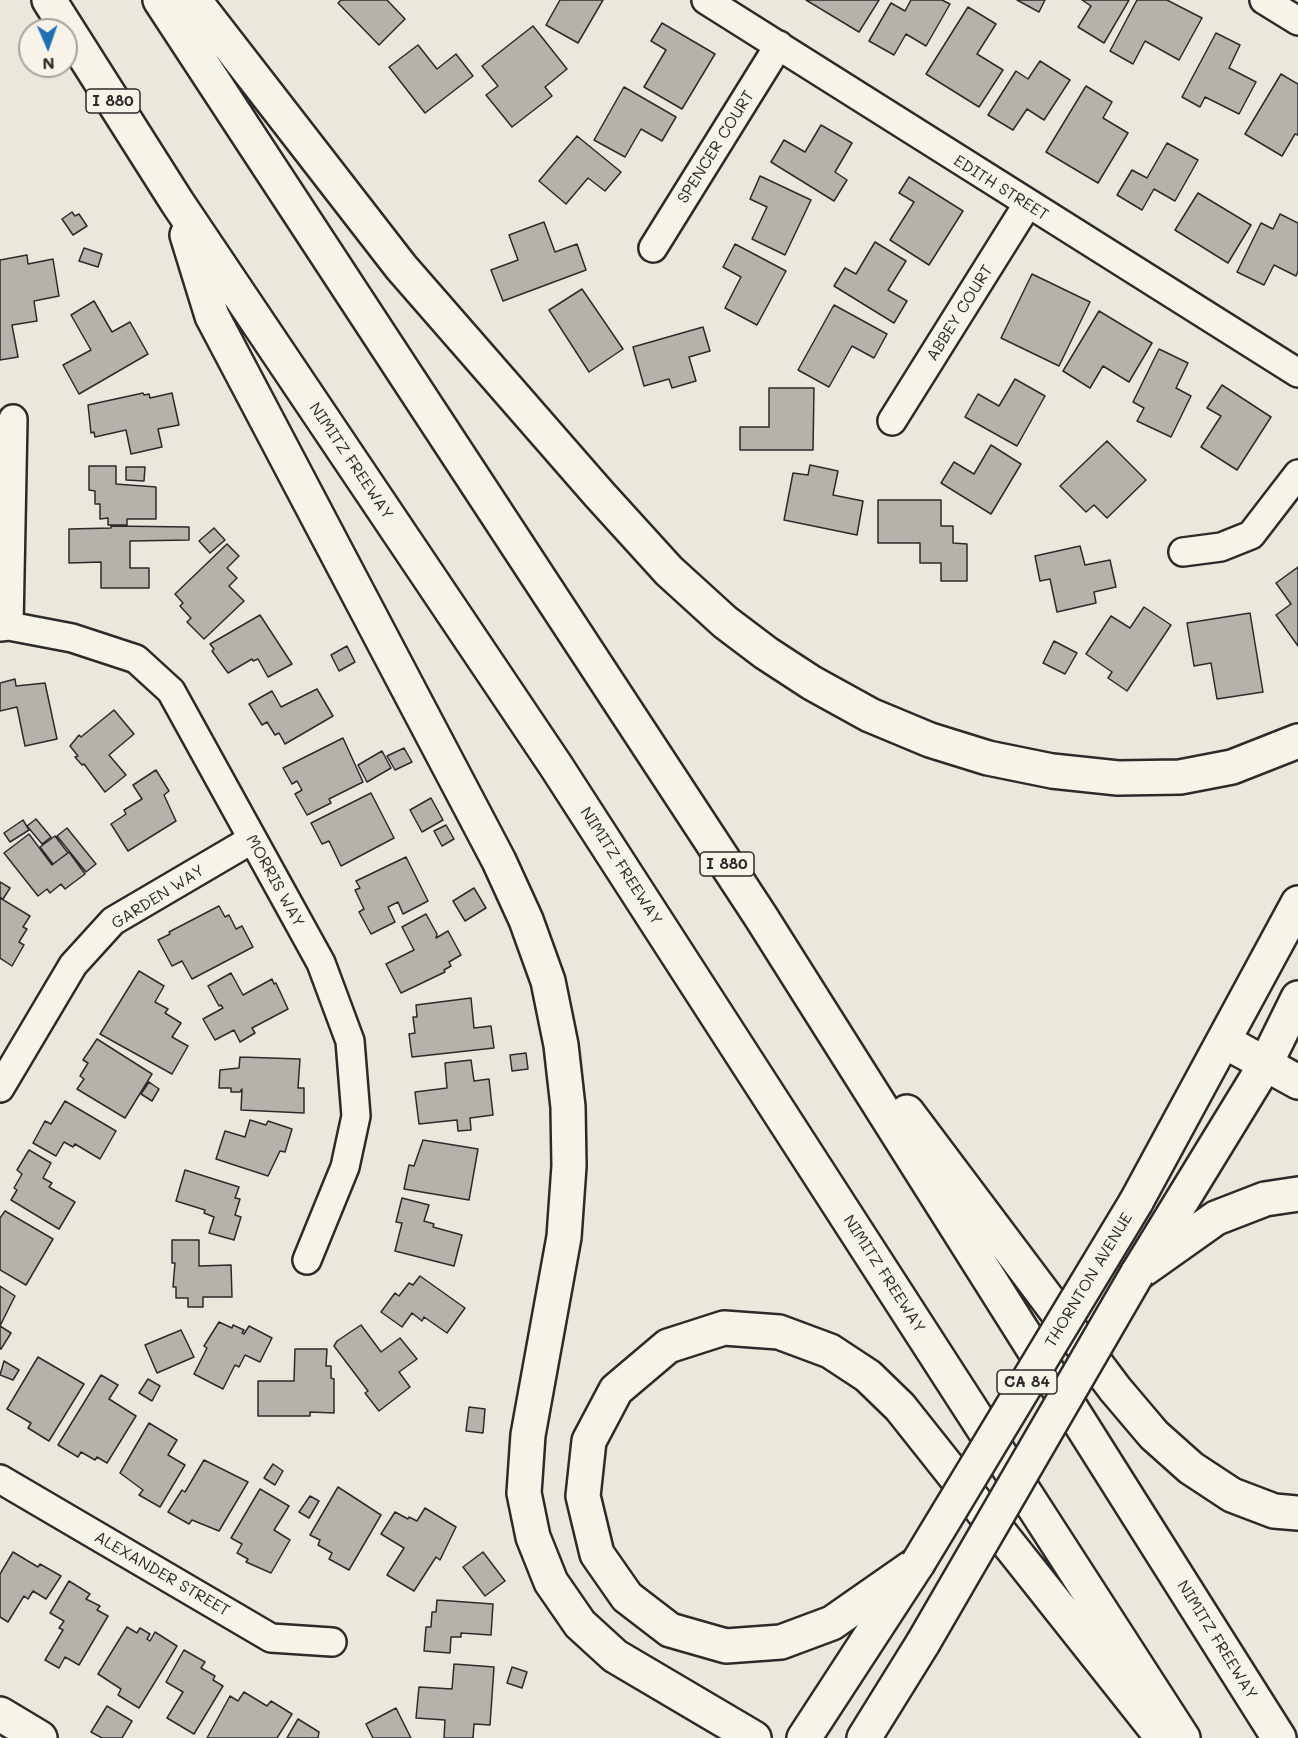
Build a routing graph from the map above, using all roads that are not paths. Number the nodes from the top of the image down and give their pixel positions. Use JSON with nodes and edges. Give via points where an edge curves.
{"nodes":[{"id":1,"x":49,"y":0,"type":"edge"},
{"id":2,"x":160,"y":0,"type":"edge"},
{"id":3,"x":194,"y":0,"type":"edge"},
{"id":4,"x":706,"y":0,"type":"edge"},
{"id":5,"x":1264,"y":0,"type":"edge"},
{"id":6,"x":1298,"y":21,"type":"edge"},
{"id":7,"x":779,"y":45,"type":"junction"},
{"id":8,"x":177,"y":202,"type":"junction"},
{"id":9,"x":1028,"y":205,"type":"junction"},
{"id":10,"x":653,"y":248,"type":"dead end"},
{"id":11,"x":1298,"y":373,"type":"edge"},
{"id":12,"x":13,"y":419,"type":"dead end"},
{"id":13,"x":892,"y":421,"type":"dead end"},
{"id":14,"x":1298,"y":474,"type":"edge"},
{"id":15,"x":1183,"y":552,"type":"dead end"},
{"id":16,"x":5,"y":626,"type":"edge"},
{"id":17,"x":1298,"y":741,"type":"edge"},
{"id":18,"x":251,"y":840,"type":"junction"},
{"id":19,"x":1298,"y":903,"type":"edge"},
{"id":20,"x":761,"y":917,"type":"junction"},
{"id":21,"x":1298,"y":998,"type":"edge"},
{"id":22,"x":1224,"y":1041,"type":"junction"},
{"id":23,"x":1265,"y":1065,"type":"junction"},
{"id":24,"x":1298,"y":1082,"type":"edge"},
{"id":25,"x":0,"y":1088,"type":"edge"},
{"id":26,"x":1298,"y":1194,"type":"edge"},
{"id":27,"x":307,"y":1260,"type":"dead end"},
{"id":28,"x":1137,"y":1274,"type":"junction"},
{"id":29,"x":0,"y":1479,"type":"edge"},
{"id":30,"x":1298,"y":1513,"type":"edge"},
{"id":31,"x":918,"y":1563,"type":"junction"},
{"id":32,"x":332,"y":1642,"type":"dead end"},
{"id":33,"x":0,"y":1714,"type":"edge"},
{"id":34,"x":40,"y":1738,"type":"edge"},
{"id":35,"x":754,"y":1738,"type":"edge"},
{"id":36,"x":804,"y":1738,"type":"edge"},
{"id":37,"x":864,"y":1738,"type":"edge"},
{"id":38,"x":1162,"y":1738,"type":"edge"},
{"id":39,"x":1183,"y":1738,"type":"edge"},
{"id":40,"x":1279,"y":1738,"type":"edge"}],
"edges":[{"from":1,"to":8,"type":"main road","name":"NIMITZ FREEWAY","number":"I 880"},
{"from":2,"to":20,"type":"main road","name":"NIMITZ FREEWAY","number":"I 880"},
{"from":3,"to":17,"type":"main road","via":[[401,267],[599,494],[669,571],[724,622],[766,653],[870,715],[930,740],[988,758],[1052,771],[1118,778],[1180,777],[1232,767]]},
{"from":4,"to":7,"type":"street","name":"EDITH STREET"},
{"from":5,"to":6,"type":"street"},
{"from":7,"to":9,"type":"street","name":"EDITH STREET"},
{"from":7,"to":10,"type":"street","name":"SPENCER COURT"},
{"from":8,"to":35,"type":"main road","via":[[212,316],[499,861],[548,981],[568,1107],[569,1166],[564,1237],[528,1435],[525,1493],[533,1537],[551,1582],[580,1624],[615,1656]]},
{"from":8,"to":39,"type":"main road","name":"NIMITZ FREEWAY","number":"I 880","via":[[556,766]]},
{"from":9,"to":11,"type":"street","name":"EDITH STREET"},
{"from":9,"to":13,"type":"street","name":"ABBEY COURT"},
{"from":12,"to":16,"type":"street"},
{"from":14,"to":15,"type":"street","via":[[1251,536],[1221,547]]},
{"from":16,"to":18,"type":"street","name":"MORRIS WAY","via":[[72,638],[135,659],[171,691]]},
{"from":18,"to":25,"type":"street","name":"GARDEN WAY","via":[[113,921],[74,966]]},
{"from":18,"to":27,"type":"street","name":"MORRIS WAY","via":[[321,963],[350,1041],[356,1116],[345,1167]]},
{"from":19,"to":22,"type":"main road","name":"THORNTON AVENUE"},
{"from":20,"to":30,"type":"main road","via":[[1108,1380],[1154,1435],[1191,1468],[1232,1495],[1274,1511]]},
{"from":20,"to":40,"type":"main road","name":"NIMITZ FREEWAY","number":"I 880"},
{"from":21,"to":23,"type":"main road"},
{"from":22,"to":23,"type":"main road"},
{"from":22,"to":31,"type":"main road","name":"THORNTON AVENUE","number":"CA 84","bridge":true,"via":[[1136,1202]]},
{"from":23,"to":24,"type":"main road"},
{"from":23,"to":28,"type":"main road"},
{"from":26,"to":28,"type":"main road","via":[[1265,1199],[1216,1218]]},
{"from":28,"to":37,"type":"main road","bridge":true},
{"from":29,"to":32,"type":"street","name":"ALEXANDER STREET","via":[[271,1638]]},
{"from":31,"to":36,"type":"main road","name":"THORNTON AVENUE","number":"CA 84"},
{"from":31,"to":38,"type":"main road","via":[[832,1623],[781,1642],[726,1646],[670,1630],[627,1597],[597,1554],[583,1496],[589,1441],[616,1390],[662,1348],[724,1328],[779,1332],[830,1351],[868,1376],[900,1407]]},
{"from":33,"to":34,"type":"main road"}]}
